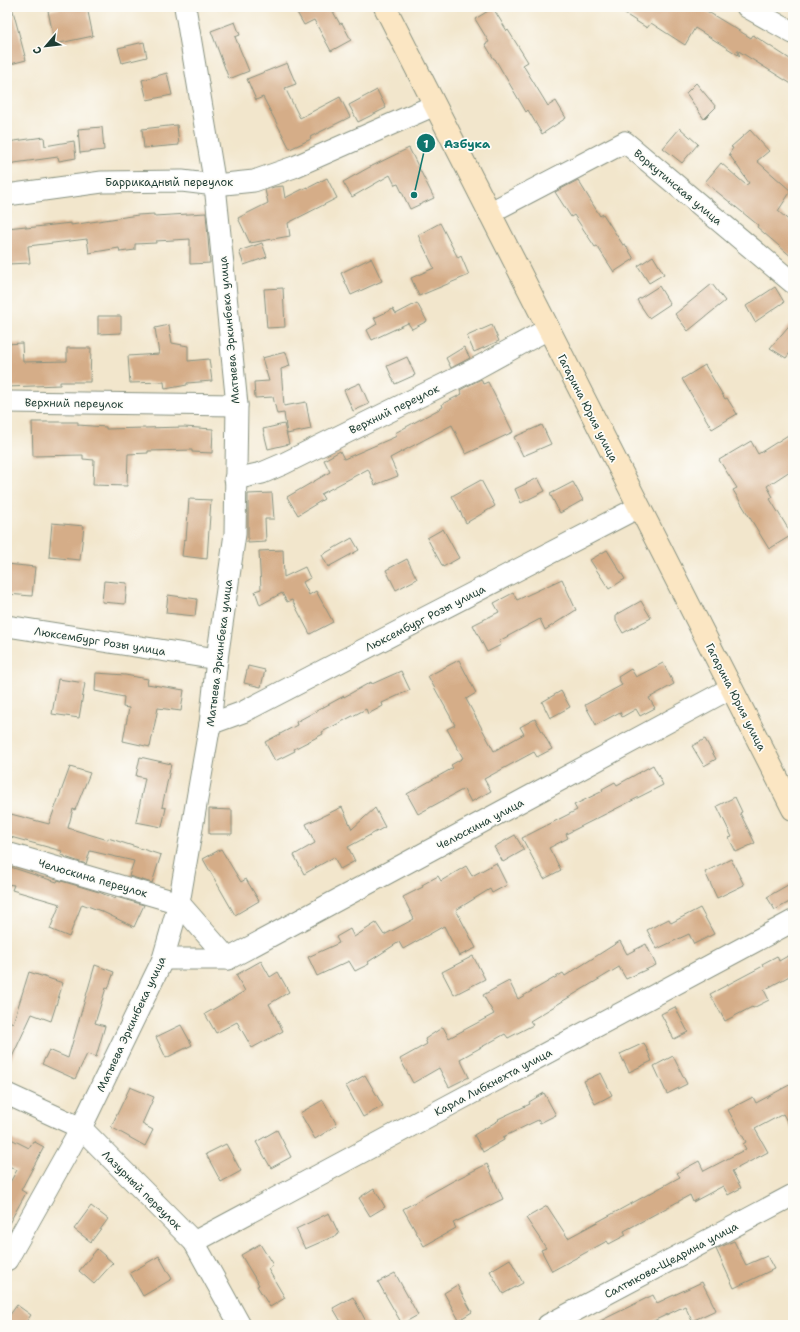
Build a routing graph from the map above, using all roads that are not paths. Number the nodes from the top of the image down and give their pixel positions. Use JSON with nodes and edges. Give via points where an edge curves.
{"nodes":[{"id":1,"x":185,"y":7,"type":"edge"},
{"id":2,"x":385,"y":7,"type":"edge"},
{"id":3,"x":747,"y":7,"type":"edge"},
{"id":4,"x":793,"y":33,"type":"edge"},
{"id":5,"x":435,"y":105,"type":"junction"},
{"id":6,"x":215,"y":185,"type":"junction"},
{"id":7,"x":7,"y":195,"type":"edge"},
{"id":8,"x":489,"y":213,"type":"junction"},
{"id":9,"x":793,"y":283,"type":"edge"},
{"id":10,"x":548,"y":329,"type":"junction"},
{"id":11,"x":7,"y":402,"type":"edge"},
{"id":12,"x":237,"y":405,"type":"junction"},
{"id":13,"x":235,"y":479,"type":"junction"},
{"id":14,"x":639,"y":507,"type":"junction"},
{"id":15,"x":7,"y":626,"type":"edge"},
{"id":16,"x":217,"y":659,"type":"junction"},
{"id":17,"x":731,"y":688,"type":"junction"},
{"id":18,"x":210,"y":724,"type":"junction"},
{"id":19,"x":793,"y":809,"type":"edge"},
{"id":20,"x":7,"y":853,"type":"edge"},
{"id":21,"x":179,"y":903,"type":"junction"},
{"id":22,"x":793,"y":922,"type":"edge"},
{"id":23,"x":163,"y":959,"type":"junction"},
{"id":24,"x":228,"y":959,"type":"junction"},
{"id":25,"x":7,"y":1094,"type":"edge"},
{"id":26,"x":81,"y":1128,"type":"junction"},
{"id":27,"x":793,"y":1195,"type":"edge"},
{"id":28,"x":194,"y":1242,"type":"junction"},
{"id":29,"x":7,"y":1260,"type":"edge"},
{"id":30,"x":240,"y":1325,"type":"edge"},
{"id":31,"x":548,"y":1325,"type":"edge"}],
"edges":[{"from":1,"to":6,"type":"street","name":"Матыева Эркинбека улица"},
{"from":2,"to":5,"type":"main road","name":"Гагарина Юрия улица"},
{"from":3,"to":4,"type":"street"},
{"from":5,"to":6,"type":"street","name":"Баррикадный переулок","via":[[275,175],[254,181]]},
{"from":5,"to":8,"type":"main road","name":"Гагарина Юрия улица"},
{"from":6,"to":7,"type":"street","name":"Баррикадный переулок","via":[[182,181],[102,182]]},
{"from":6,"to":12,"type":"street","name":"Матыева Эркинбека улица"},
{"from":8,"to":9,"type":"street","name":"Воркутинская улица","via":[[625,142]]},
{"from":8,"to":10,"type":"main road","name":"Гагарина Юрия улица"},
{"from":10,"to":13,"type":"street","name":"Верхний переулок","via":[[475,369],[283,464],[262,473]]},
{"from":10,"to":14,"type":"main road","name":"Гагарина Юрия улица"},
{"from":11,"to":12,"type":"street","name":"Верхний переулок"},
{"from":12,"to":13,"type":"street","name":"Матыева Эркинбека улица"},
{"from":13,"to":16,"type":"street","name":"Матыева Эркинбека улица","via":[[235,534]]},
{"from":14,"to":17,"type":"main road","name":"Гагарина Юрия улица"},
{"from":14,"to":18,"type":"street","name":"Люксембург Розы улица","via":[[243,712]]},
{"from":15,"to":16,"type":"street","name":"Люксембург Розы улица"},
{"from":16,"to":18,"type":"street","name":"Матыева Эркинбека улица"},
{"from":17,"to":19,"type":"main road","name":"Гагарина Юрия улица"},
{"from":17,"to":24,"type":"street","name":"Челюскина улица"},
{"from":18,"to":21,"type":"street","name":"Матыева Эркинбека улица"},
{"from":20,"to":21,"type":"street","name":"Челюскина переулок"},
{"from":21,"to":23,"type":"street","name":"Матыева Эркинбека улица"},
{"from":21,"to":24,"type":"street"},
{"from":22,"to":28,"type":"street","name":"Карла Либкнехта улица"},
{"from":23,"to":24,"type":"street","name":"Челюскина улица"},
{"from":23,"to":26,"type":"street","name":"Матыева Эркинбека улица"},
{"from":25,"to":26,"type":"street","name":"Лазурный переулок"},
{"from":26,"to":28,"type":"street","name":"Лазурный переулок"},
{"from":26,"to":29,"type":"street","name":"Матыева Эркинбека улица"},
{"from":27,"to":31,"type":"street","name":"Салтыкова-Щедрина улица"},
{"from":28,"to":30,"type":"street","name":"Лазурный переулок"}]}
